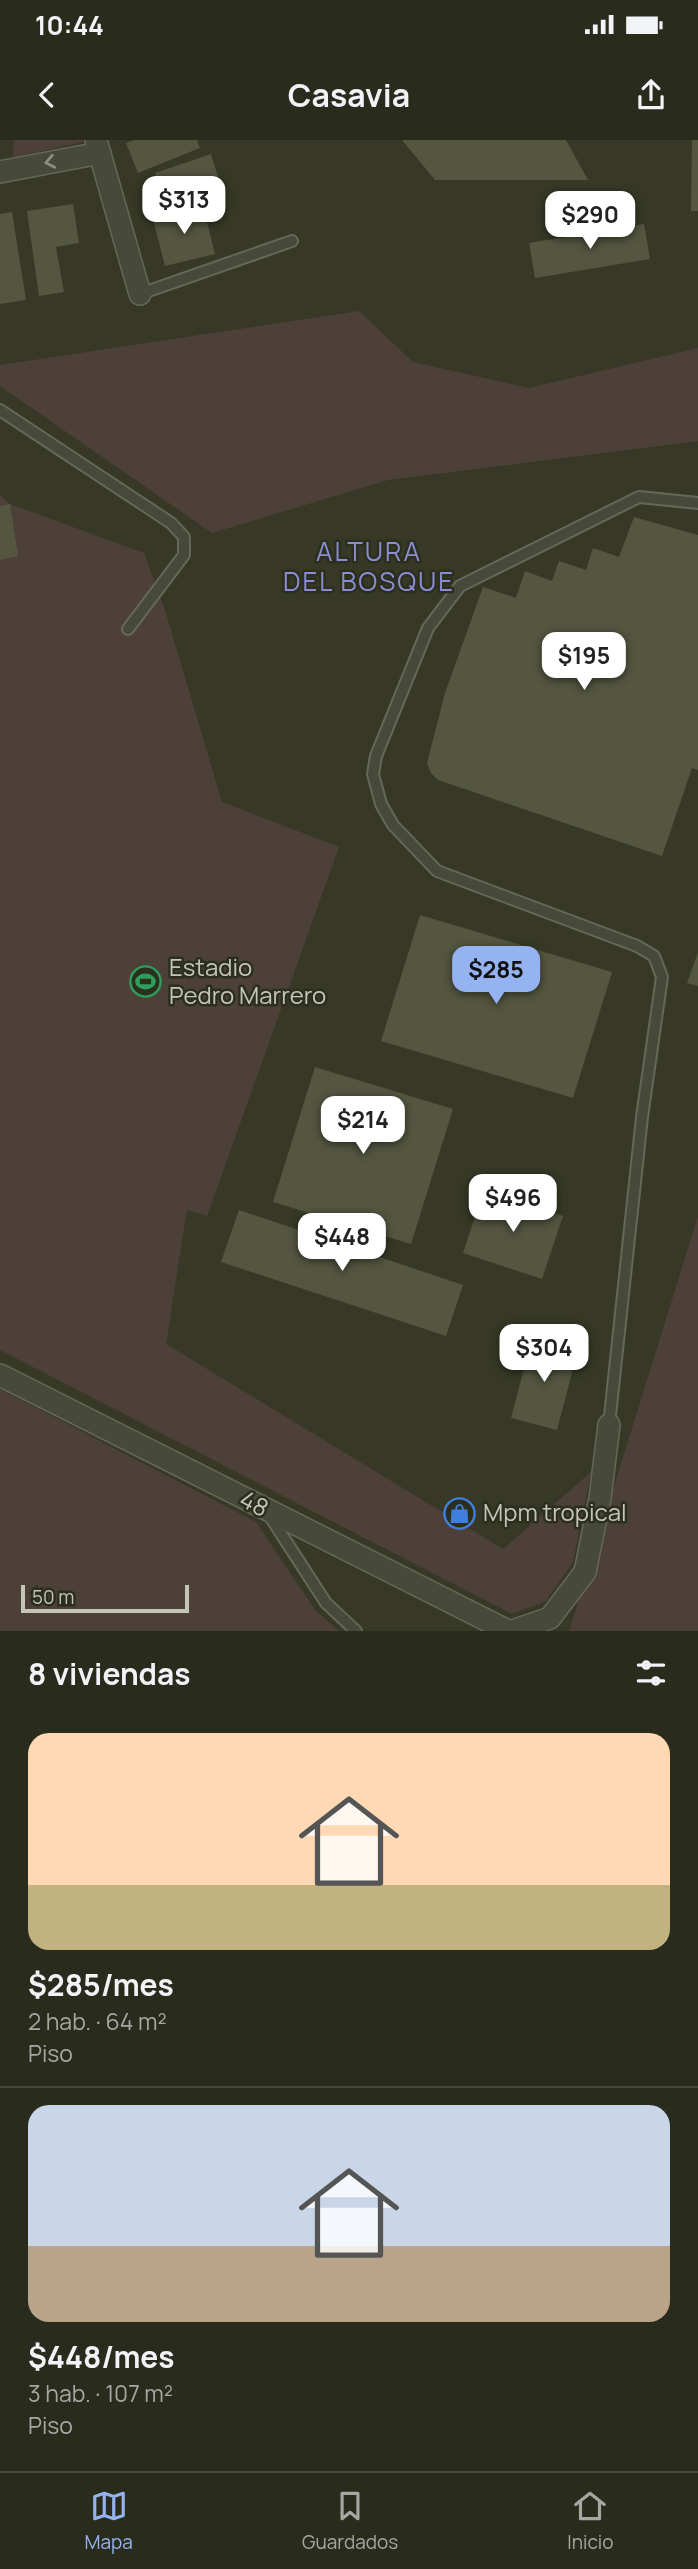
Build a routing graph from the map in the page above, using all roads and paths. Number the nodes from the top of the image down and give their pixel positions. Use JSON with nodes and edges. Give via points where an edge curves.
{"nodes":[{"id":1,"x":98,"y":146,"type":"edge"},
{"id":2,"x":0,"y":172,"type":"edge"},
{"id":3,"x":292,"y":241,"type":"dead end"},
{"id":4,"x":140,"y":294,"type":"joint"},
{"id":5,"x":0,"y":410,"type":"edge"},
{"id":6,"x":698,"y":503,"type":"edge"},
{"id":7,"x":128,"y":629,"type":"dead end"},
{"id":8,"x":0,"y":1375,"type":"edge"},
{"id":9,"x":609,"y":1425,"type":"joint"},
{"id":10,"x":265,"y":1510,"type":"junction"},
{"id":11,"x":356,"y":1631,"type":"edge"},
{"id":12,"x":510,"y":1631,"type":"edge"}],
"edges":[{"from":1,"to":2,"type":"street","one_way":true},
{"from":1,"to":4,"type":"street"},
{"from":3,"to":4,"type":"lane"},
{"from":5,"to":7,"type":"lane","via":[[171,523],[184,537],[184,555]]},
{"from":6,"to":9,"type":"lane","via":[[639,497],[460,586],[428,628],[376,756],[373,774],[393,825],[437,871],[637,946],[653,956],[662,976]]},
{"from":8,"to":10,"type":"street","name":"48"},
{"from":9,"to":12,"type":"street","name":"48","via":[[585,1572],[550,1618]]},
{"from":10,"to":11,"type":"lane","via":[[326,1603]]},
{"from":10,"to":12,"type":"street","name":"48"}]}
